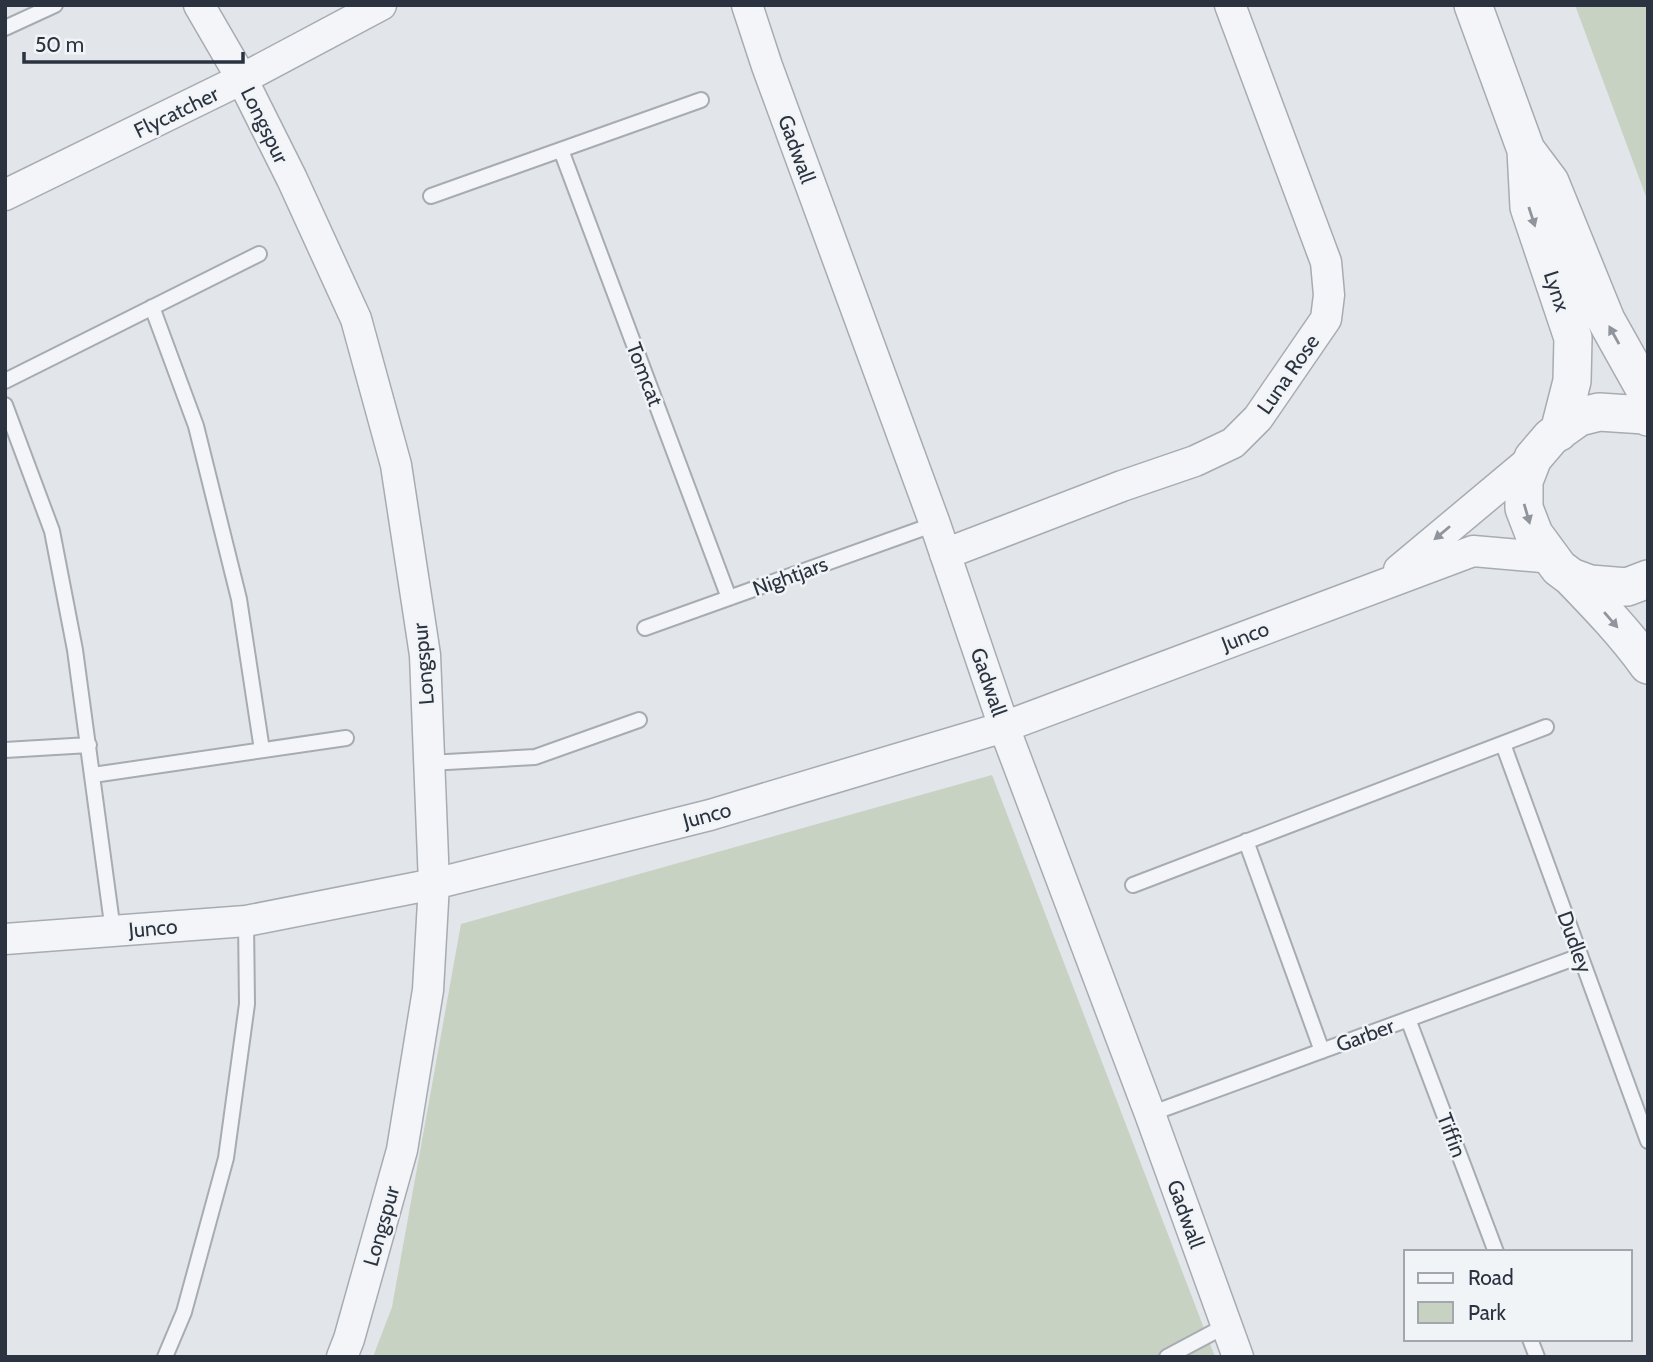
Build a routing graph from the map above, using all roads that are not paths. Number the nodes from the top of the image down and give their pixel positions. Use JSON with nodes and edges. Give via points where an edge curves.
{"nodes":[{"id":1,"x":55,"y":5,"type":"edge"},
{"id":2,"x":199,"y":5,"type":"edge"},
{"id":3,"x":381,"y":5,"type":"edge"},
{"id":4,"x":747,"y":5,"type":"edge"},
{"id":5,"x":1230,"y":5,"type":"edge"},
{"id":6,"x":1473,"y":5,"type":"edge"},
{"id":7,"x":5,"y":28,"type":"edge"},
{"id":8,"x":242,"y":79,"type":"junction"},
{"id":9,"x":702,"y":100,"type":"dead end"},
{"id":10,"x":561,"y":150,"type":"junction"},
{"id":11,"x":1526,"y":150,"type":"junction"},
{"id":12,"x":5,"y":195,"type":"edge"},
{"id":13,"x":431,"y":195,"type":"dead end"},
{"id":14,"x":259,"y":254,"type":"dead end"},
{"id":15,"x":152,"y":307,"type":"junction"},
{"id":16,"x":5,"y":381,"type":"edge"},
{"id":17,"x":1648,"y":395,"type":"edge"},
{"id":18,"x":7,"y":413,"type":"edge"},
{"id":19,"x":1648,"y":417,"type":"edge"},
{"id":20,"x":1559,"y":432,"type":"junction"},
{"id":21,"x":1533,"y":458,"type":"junction"},
{"id":22,"x":935,"y":524,"type":"junction"},
{"id":23,"x":945,"y":554,"type":"junction"},
{"id":24,"x":1562,"y":567,"type":"junction"},
{"id":25,"x":1648,"y":579,"type":"edge"},
{"id":26,"x":1383,"y":584,"type":"junction"},
{"id":27,"x":729,"y":598,"type":"junction"},
{"id":28,"x":645,"y":628,"type":"dead end"},
{"id":29,"x":1648,"y":665,"type":"edge"},
{"id":30,"x":639,"y":720,"type":"dead end"},
{"id":31,"x":1004,"y":727,"type":"junction"},
{"id":32,"x":1546,"y":727,"type":"dead end"},
{"id":33,"x":346,"y":738,"type":"dead end"},
{"id":34,"x":1503,"y":744,"type":"junction"},
{"id":35,"x":89,"y":745,"type":"junction"},
{"id":36,"x":5,"y":750,"type":"edge"},
{"id":37,"x":262,"y":750,"type":"junction"},
{"id":38,"x":429,"y":763,"type":"junction"},
{"id":39,"x":93,"y":775,"type":"junction"},
{"id":40,"x":1246,"y":841,"type":"junction"},
{"id":41,"x":434,"y":884,"type":"junction"},
{"id":42,"x":1133,"y":885,"type":"dead end"},
{"id":43,"x":246,"y":920,"type":"junction"},
{"id":44,"x":113,"y":931,"type":"junction"},
{"id":45,"x":6,"y":944,"type":"edge"},
{"id":46,"x":1580,"y":956,"type":"junction"},
{"id":47,"x":1408,"y":1019,"type":"junction"},
{"id":48,"x":1322,"y":1051,"type":"junction"},
{"id":49,"x":1150,"y":1114,"type":"junction"},
{"id":50,"x":1648,"y":1141,"type":"edge"},
{"id":51,"x":1495,"y":1250,"type":"edge"},
{"id":52,"x":1227,"y":1325,"type":"junction"},
{"id":53,"x":165,"y":1357,"type":"edge"},
{"id":54,"x":342,"y":1357,"type":"edge"},
{"id":55,"x":1167,"y":1357,"type":"edge"},
{"id":56,"x":1238,"y":1357,"type":"edge"}],
"edges":[{"from":1,"to":7,"type":"lane"},
{"from":2,"to":8,"type":"street","name":"Longspur"},
{"from":3,"to":8,"type":"street","name":"Flycatcher"},
{"from":4,"to":22,"type":"street","name":"Gadwall"},
{"from":5,"to":23,"type":"street","name":"Luna Rose","via":[[1326,262],[1326,319],[1258,418],[1233,443]]},
{"from":6,"to":11,"type":"street","name":"Lynx"},
{"from":8,"to":12,"type":"street","name":"Flycatcher"},
{"from":8,"to":38,"type":"street","name":"Longspur","via":[[356,319],[396,465],[425,655]]},
{"from":9,"to":10,"type":"lane"},
{"from":10,"to":13,"type":"lane"},
{"from":10,"to":27,"type":"lane","name":"Tomcat"},
{"from":17,"to":11,"type":"street","name":"Lynx","one_way":true,"via":[[1606,320],[1550,182]]},
{"from":11,"to":20,"type":"street","name":"Lynx","one_way":true,"via":[[1529,207],[1573,338],[1572,382]]},
{"from":14,"to":15,"type":"lane"},
{"from":15,"to":16,"type":"lane"},
{"from":15,"to":37,"type":"lane","via":[[196,426],[239,599]]},
{"from":18,"to":35,"type":"lane","via":[[52,531]]},
{"from":19,"to":20,"type":"street","via":[[1599,412],[1579,417]]},
{"from":20,"to":21,"type":"street"},
{"from":21,"to":24,"type":"street","one_way":true,"via":[[1524,481],[1524,508],[1534,534]]},
{"from":21,"to":26,"type":"street","name":"Junco","one_way":true},
{"from":22,"to":23,"type":"street","name":"Gadwall"},
{"from":22,"to":27,"type":"lane","name":"Nightjars"},
{"from":23,"to":31,"type":"street","name":"Gadwall"},
{"from":24,"to":25,"type":"street","via":[[1590,584],[1627,587]]},
{"from":24,"to":26,"type":"street","name":"Junco","via":[[1473,551]]},
{"from":24,"to":29,"type":"street","one_way":true},
{"from":26,"to":31,"type":"street","name":"Junco"},
{"from":27,"to":28,"type":"lane","name":"Nightjars"},
{"from":30,"to":38,"type":"lane","via":[[535,757]]},
{"from":31,"to":41,"type":"street","name":"Junco","via":[[710,816]]},
{"from":31,"to":49,"type":"street","name":"Gadwall"},
{"from":32,"to":34,"type":"lane"},
{"from":33,"to":37,"type":"lane"},
{"from":34,"to":40,"type":"lane"},
{"from":34,"to":46,"type":"lane","name":"Dudley"},
{"from":35,"to":36,"type":"lane"},
{"from":35,"to":39,"type":"lane"},
{"from":37,"to":39,"type":"lane"},
{"from":38,"to":41,"type":"street","name":"Longspur"},
{"from":39,"to":44,"type":"lane"},
{"from":40,"to":42,"type":"lane"},
{"from":40,"to":48,"type":"lane"},
{"from":41,"to":43,"type":"street","name":"Junco"},
{"from":41,"to":54,"type":"street","name":"Longspur","via":[[428,990],[402,1150]]},
{"from":43,"to":44,"type":"street","name":"Junco"},
{"from":43,"to":53,"type":"lane","via":[[247,1004],[226,1158],[184,1312]]},
{"from":44,"to":45,"type":"street","name":"Junco"},
{"from":46,"to":47,"type":"lane","name":"Garber"},
{"from":46,"to":50,"type":"lane","name":"Dudley"},
{"from":47,"to":48,"type":"lane","name":"Garber"},
{"from":47,"to":51,"type":"lane","name":"Tiffin"},
{"from":48,"to":49,"type":"lane","name":"Garber"},
{"from":49,"to":52,"type":"street","name":"Gadwall"},
{"from":52,"to":55,"type":"lane"},
{"from":52,"to":56,"type":"street","name":"Gadwall"}]}
